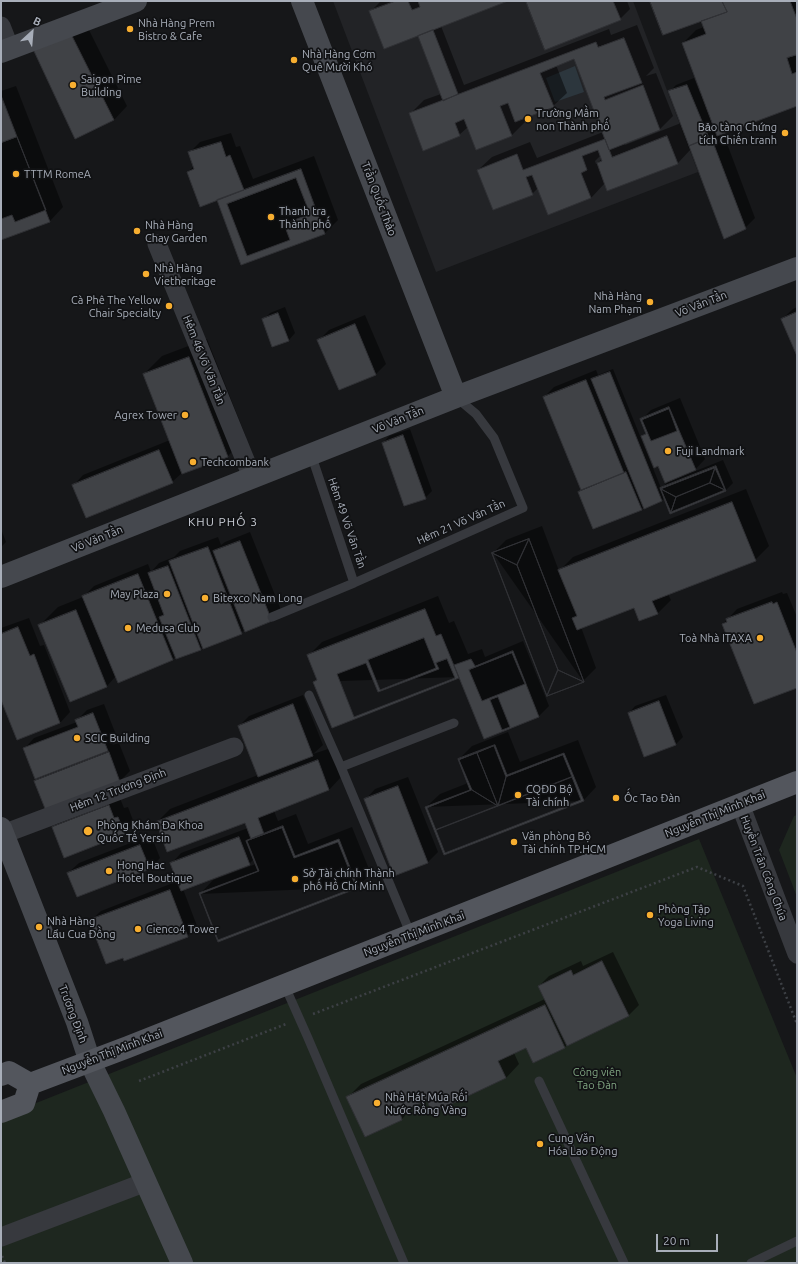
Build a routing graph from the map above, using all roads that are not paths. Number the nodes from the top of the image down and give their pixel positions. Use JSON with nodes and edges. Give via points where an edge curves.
{"nodes":[{"id":1,"x":136,"y":1,"type":"edge"},
{"id":2,"x":302,"y":1,"type":"edge"},
{"id":3,"x":1,"y":26,"type":"edge"},
{"id":4,"x":5,"y":50,"type":"edge"},
{"id":5,"x":157,"y":244,"type":"dead end"},
{"id":6,"x":797,"y":268,"type":"edge"},
{"id":7,"x":456,"y":397,"type":"junction"},
{"id":8,"x":311,"y":454,"type":"junction"},
{"id":9,"x":252,"y":477,"type":"junction"},
{"id":10,"x":1,"y":577,"type":"edge"},
{"id":11,"x":354,"y":583,"type":"junction"},
{"id":12,"x":272,"y":617,"type":"dead end"},
{"id":13,"x":309,"y":695,"type":"dead end"},
{"id":14,"x":454,"y":724,"type":"dead end"},
{"id":15,"x":234,"y":747,"type":"dead end"},
{"id":16,"x":341,"y":767,"type":"junction"},
{"id":17,"x":797,"y":782,"type":"edge"},
{"id":18,"x":740,"y":804,"type":"junction"},
{"id":19,"x":2,"y":832,"type":"edge"},
{"id":20,"x":410,"y":935,"type":"junction"},
{"id":21,"x":797,"y":954,"type":"edge"},
{"id":22,"x":284,"y":984,"type":"junction"},
{"id":23,"x":90,"y":1062,"type":"junction"},
{"id":24,"x":1,"y":1075,"type":"edge"},
{"id":25,"x":539,"y":1081,"type":"dead end"},
{"id":26,"x":30,"y":1084,"type":"junction"},
{"id":27,"x":1,"y":1112,"type":"edge"},
{"id":28,"x":146,"y":1182,"type":"junction"},
{"id":29,"x":1,"y":1237,"type":"edge"},
{"id":30,"x":797,"y":1241,"type":"edge"},
{"id":31,"x":182,"y":1263,"type":"edge"},
{"id":32,"x":404,"y":1263,"type":"edge"},
{"id":33,"x":624,"y":1263,"type":"edge"},
{"id":34,"x":751,"y":1263,"type":"edge"}],
"edges":[{"from":1,"to":4,"type":"main road"},
{"from":2,"to":7,"type":"main road","name":"Trần Quốc Thảo"},
{"from":3,"to":4,"type":"street"},
{"from":5,"to":9,"type":"street","name":"Hẻm 46 Võ Văn Tần"},
{"from":6,"to":7,"type":"main road","name":"Võ Văn Tần"},
{"from":7,"to":8,"type":"main road","name":"Võ Văn Tần"},
{"from":7,"to":11,"type":"lane","name":"Hẻm 21 Võ Văn Tần","via":[[476,414],[494,438],[523,508]]},
{"from":8,"to":9,"type":"main road","name":"Võ Văn Tần"},
{"from":8,"to":11,"type":"lane","name":"Hẻm 49 Võ Văn Tần"},
{"from":9,"to":10,"type":"main road","name":"Võ Văn Tần"},
{"from":11,"to":12,"type":"lane","name":"Hẻm 49 Võ Văn Tần"},
{"from":13,"to":16,"type":"lane"},
{"from":14,"to":16,"type":"lane"},
{"from":15,"to":19,"type":"street","name":"Hẻm 12 Trương Ðịnh"},
{"from":16,"to":20,"type":"lane"},
{"from":17,"to":18,"type":"main road","name":"Nguyễn Thị Minh Khai"},
{"from":18,"to":20,"type":"main road","name":"Nguyễn Thị Minh Khai"},
{"from":18,"to":21,"type":"street","name":"Huyền Trân Công Chúa"},
{"from":19,"to":23,"type":"main road","name":"Trương Định","via":[[77,1022]]},
{"from":20,"to":22,"type":"main road","name":"Nguyễn Thị Minh Khai"},
{"from":22,"to":23,"type":"main road","name":"Nguyễn Thị Minh Khai"},
{"from":22,"to":32,"type":"lane"},
{"from":23,"to":26,"type":"main road","name":"Nguyễn Thị Minh Khai"},
{"from":23,"to":28,"type":"main road","name":"Trương Định"},
{"from":24,"to":26,"type":"main road","via":[[9,1072]]},
{"from":25,"to":33,"type":"lane"},
{"from":26,"to":27,"type":"main road","via":[[24,1103]]},
{"from":28,"to":29,"type":"street"},
{"from":28,"to":31,"type":"main road","name":"Trương Định"},
{"from":30,"to":34,"type":"lane"}]}
